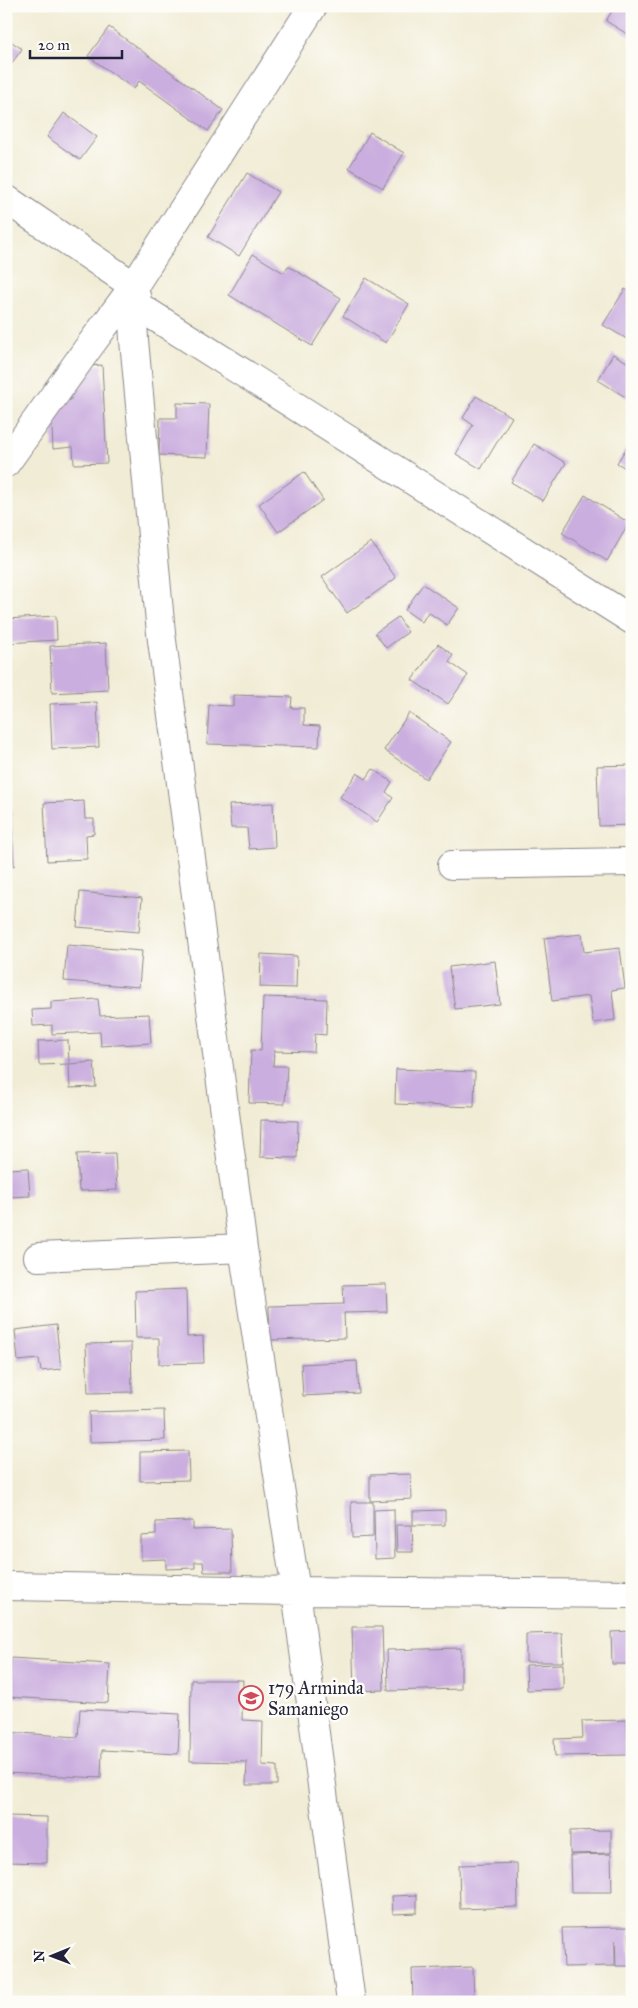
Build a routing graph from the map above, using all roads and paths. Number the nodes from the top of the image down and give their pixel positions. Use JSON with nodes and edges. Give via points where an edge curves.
{"nodes":[{"id":1,"x":313,"y":6,"type":"edge"},
{"id":2,"x":6,"y":199,"type":"edge"},
{"id":3,"x":136,"y":296,"type":"junction"},
{"id":4,"x":6,"y":463,"type":"edge"},
{"id":5,"x":632,"y":620,"type":"edge"},
{"id":6,"x":632,"y":862,"type":"edge"},
{"id":7,"x":452,"y":866,"type":"dead end"},
{"id":8,"x":243,"y":1248,"type":"junction"},
{"id":9,"x":38,"y":1257,"type":"dead end"},
{"id":10,"x":6,"y":1586,"type":"edge"},
{"id":11,"x":296,"y":1591,"type":"junction"},
{"id":12,"x":632,"y":1594,"type":"edge"},
{"id":13,"x":351,"y":2002,"type":"edge"}],
"edges":[{"from":1,"to":3,"type":"street"},
{"from":2,"to":3,"type":"street"},
{"from":3,"to":4,"type":"street","via":[[88,348]]},
{"from":3,"to":5,"type":"street"},
{"from":3,"to":8,"type":"street","via":[[134,340],[162,634]]},
{"from":6,"to":7,"type":"street"},
{"from":8,"to":9,"type":"street"},
{"from":8,"to":11,"type":"street"},
{"from":10,"to":11,"type":"street"},
{"from":11,"to":12,"type":"street"},
{"from":11,"to":13,"type":"street"}]}
